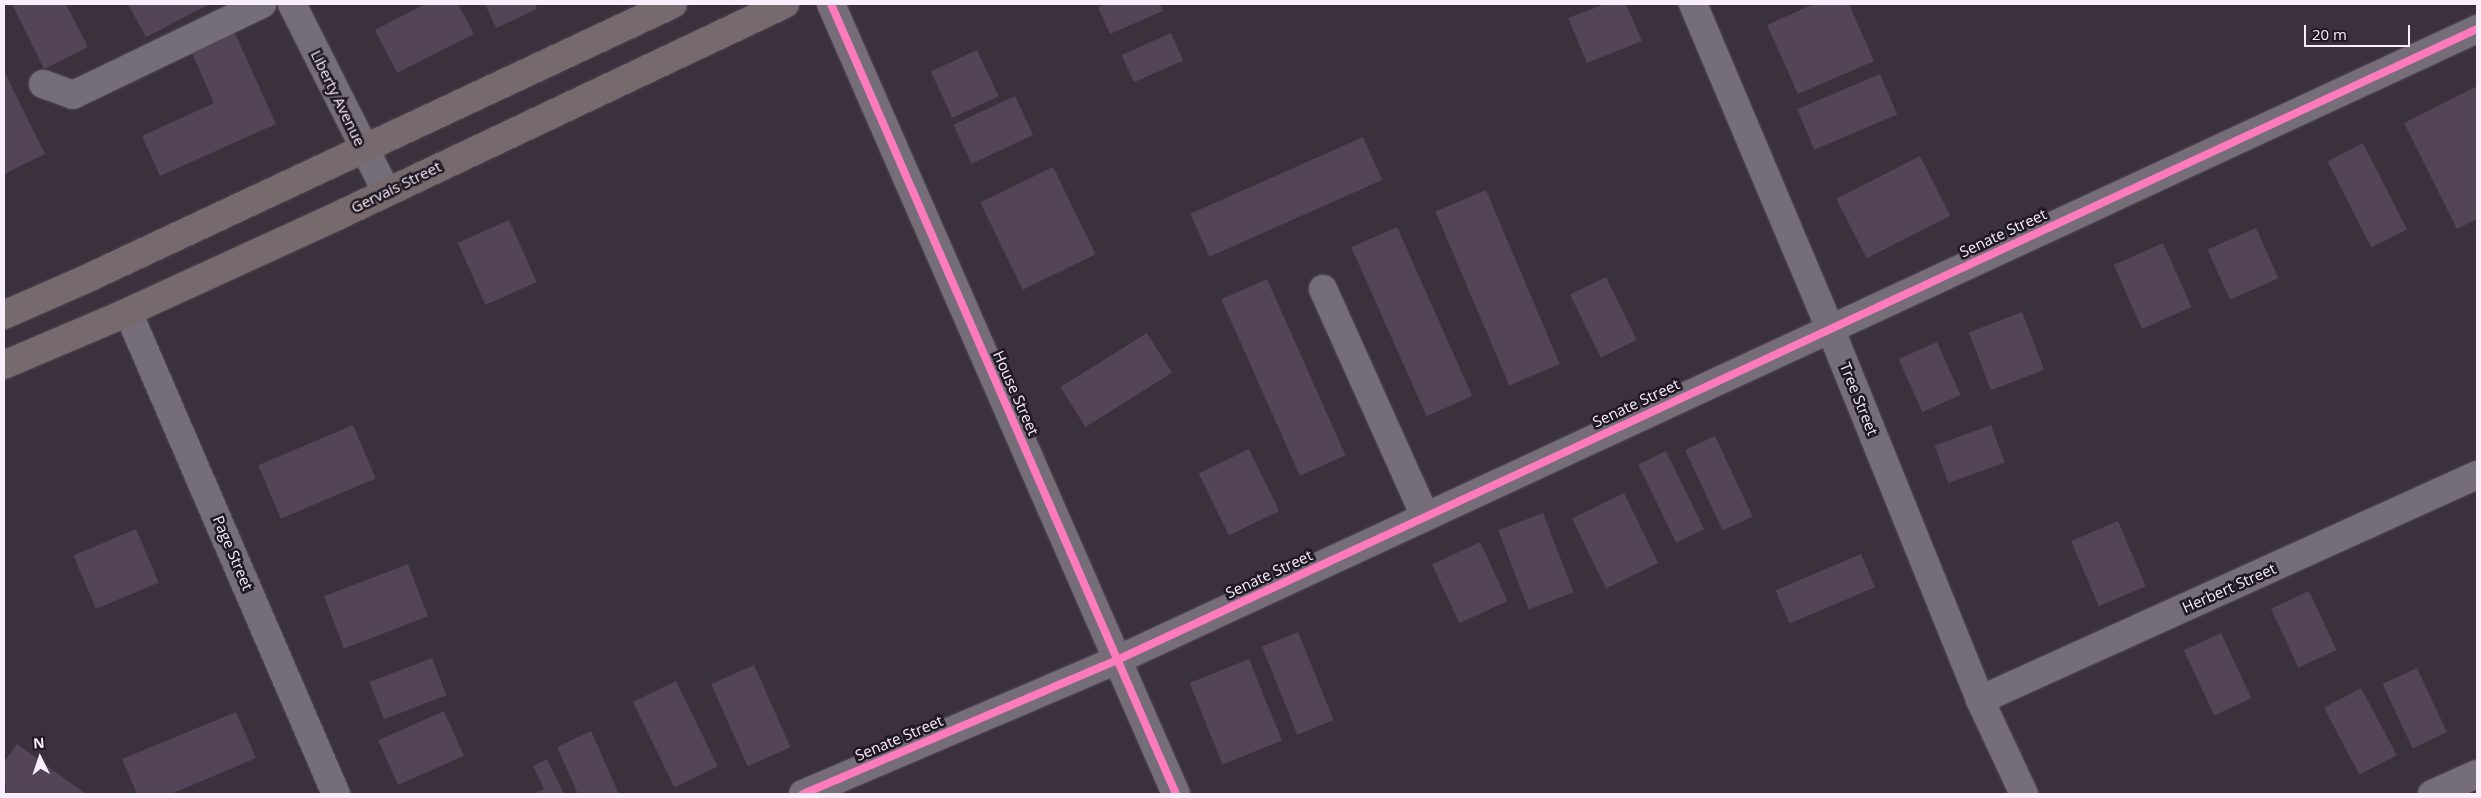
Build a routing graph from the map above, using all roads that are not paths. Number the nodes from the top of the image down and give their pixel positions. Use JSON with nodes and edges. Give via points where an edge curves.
{"nodes":[{"id":1,"x":262,"y":4,"type":"edge"},
{"id":2,"x":292,"y":4,"type":"edge"},
{"id":3,"x":674,"y":4,"type":"edge"},
{"id":4,"x":785,"y":4,"type":"edge"},
{"id":5,"x":832,"y":4,"type":"edge"},
{"id":6,"x":1693,"y":4,"type":"edge"},
{"id":7,"x":2477,"y":29,"type":"edge"},
{"id":8,"x":43,"y":84,"type":"dead end"},
{"id":9,"x":363,"y":148,"type":"junction"},
{"id":10,"x":386,"y":191,"type":"junction"},
{"id":11,"x":1323,"y":289,"type":"dead end"},
{"id":12,"x":128,"y":312,"type":"junction"},
{"id":13,"x":4,"y":315,"type":"edge"},
{"id":14,"x":1830,"y":328,"type":"junction"},
{"id":15,"x":4,"y":365,"type":"edge"},
{"id":16,"x":2477,"y":475,"type":"edge"},
{"id":17,"x":1425,"y":516,"type":"junction"},
{"id":18,"x":1117,"y":660,"type":"junction"},
{"id":19,"x":1980,"y":700,"type":"junction"},
{"id":20,"x":2477,"y":774,"type":"edge"},
{"id":21,"x":336,"y":794,"type":"edge"},
{"id":22,"x":803,"y":794,"type":"edge"},
{"id":23,"x":1176,"y":794,"type":"edge"},
{"id":24,"x":2024,"y":794,"type":"edge"},
{"id":25,"x":2432,"y":794,"type":"edge"}],
"edges":[{"from":1,"to":8,"type":"street","via":[[72,95]]},
{"from":2,"to":9,"type":"street","name":"Liberty Avenue"},
{"from":3,"to":9,"type":"main road"},
{"from":4,"to":10,"type":"main road","name":"Gervais Street"},
{"from":5,"to":18,"type":"street","name":"House Street"},
{"from":6,"to":14,"type":"street","name":"Tree Street"},
{"from":7,"to":14,"type":"street","name":"Senate Street"},
{"from":9,"to":10,"type":"street","name":"Liberty Avenue"},
{"from":9,"to":13,"type":"main road"},
{"from":10,"to":12,"type":"main road","name":"Gervais Street"},
{"from":11,"to":17,"type":"street"},
{"from":12,"to":15,"type":"main road","name":"Gervais Street"},
{"from":12,"to":21,"type":"street","name":"Page Street"},
{"from":14,"to":17,"type":"street","name":"Senate Street"},
{"from":14,"to":19,"type":"street","name":"Tree Street"},
{"from":16,"to":19,"type":"street","name":"Herbert Street"},
{"from":17,"to":18,"type":"street","name":"Senate Street"},
{"from":18,"to":22,"type":"street","name":"Senate Street"},
{"from":18,"to":23,"type":"street","name":"House Street"},
{"from":19,"to":24,"type":"street","name":"Tree Street"},
{"from":20,"to":25,"type":"street"}]}
